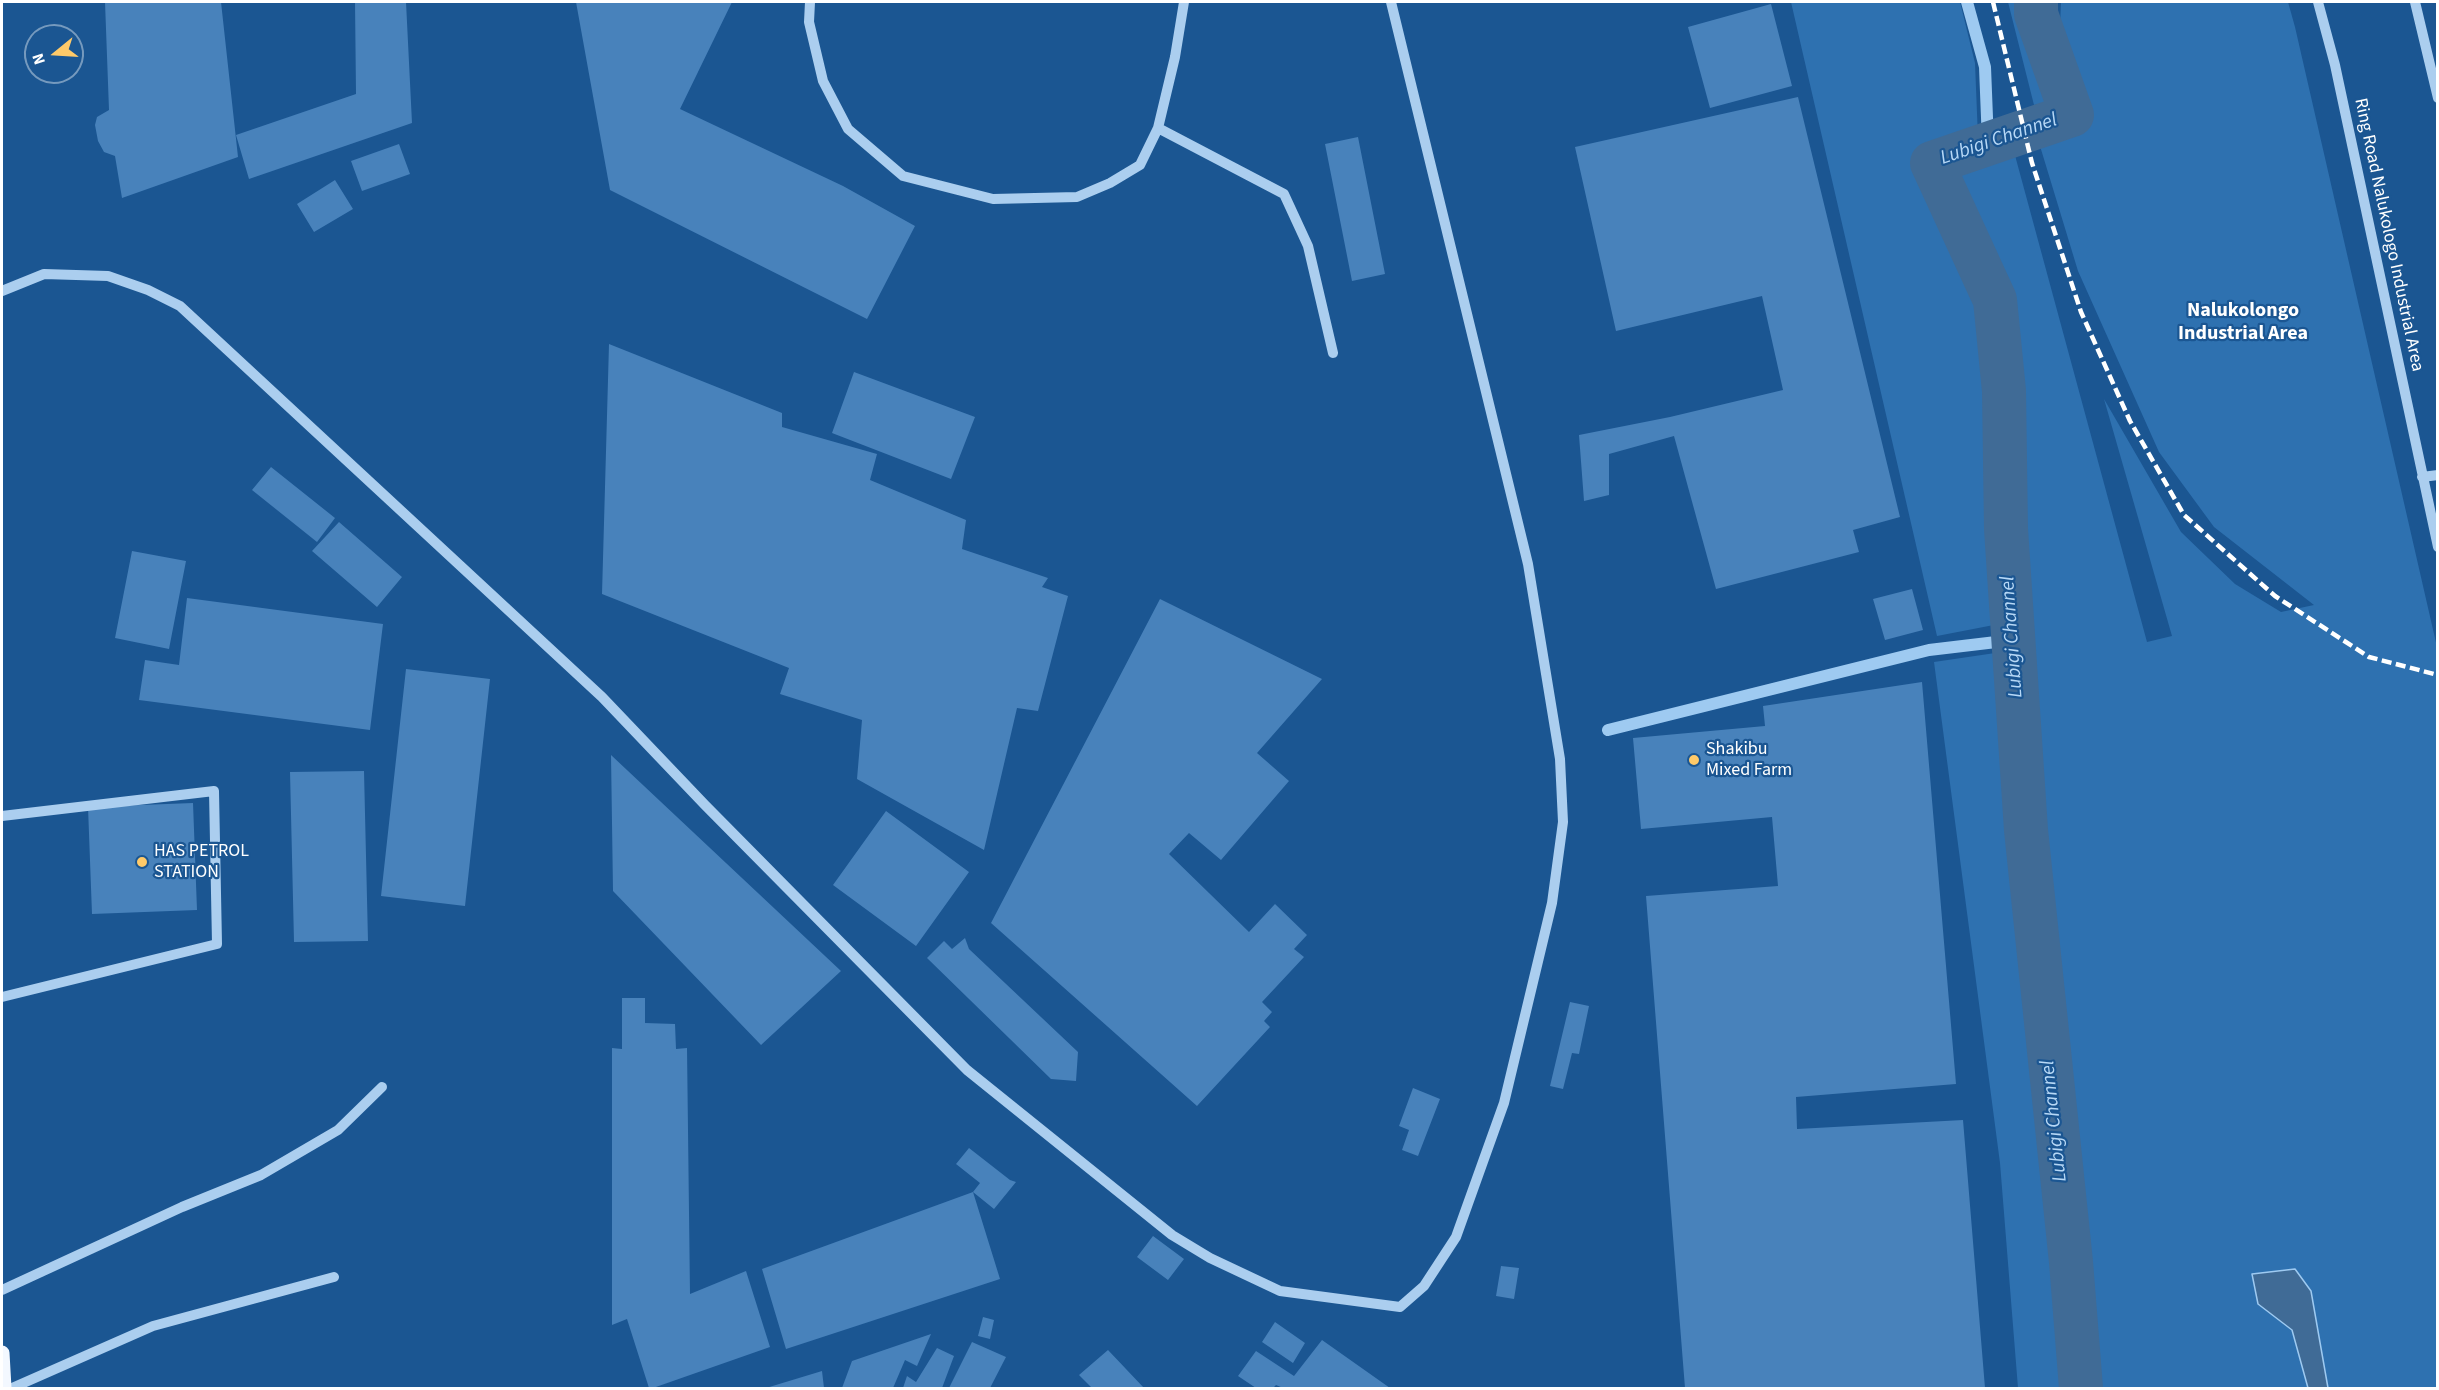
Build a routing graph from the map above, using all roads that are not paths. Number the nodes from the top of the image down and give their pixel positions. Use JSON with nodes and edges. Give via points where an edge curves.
{"nodes":[{"id":1,"x":810,"y":2,"type":"edge"},
{"id":2,"x":1184,"y":2,"type":"edge"},
{"id":3,"x":1391,"y":2,"type":"edge"},
{"id":4,"x":2318,"y":2,"type":"edge"},
{"id":5,"x":2415,"y":2,"type":"edge"},
{"id":6,"x":2438,"y":98,"type":"edge"},
{"id":7,"x":1158,"y":128,"type":"junction"},
{"id":8,"x":2,"y":291,"type":"edge"},
{"id":9,"x":1333,"y":353,"type":"dead end"},
{"id":10,"x":2438,"y":475,"type":"edge"},
{"id":11,"x":2422,"y":477,"type":"junction"},
{"id":12,"x":2438,"y":547,"type":"edge"},
{"id":13,"x":2,"y":816,"type":"edge"},
{"id":14,"x":2,"y":997,"type":"edge"},
{"id":15,"x":382,"y":1087,"type":"dead end"},
{"id":16,"x":334,"y":1277,"type":"dead end"},
{"id":17,"x":2,"y":1290,"type":"edge"},
{"id":18,"x":2,"y":1353,"type":"edge"},
{"id":19,"x":4,"y":1389,"type":"edge"},
{"id":20,"x":12,"y":1389,"type":"edge"}],
"edges":[{"from":1,"to":7,"type":"street","via":[[809,22],[823,81],[848,129],[903,176],[993,199],[1077,197],[1140,165]]},
{"from":2,"to":7,"type":"street","via":[[1176,57]]},
{"from":3,"to":8,"type":"street","via":[[1528,564],[1560,759],[1563,822],[1552,903],[1504,1103],[1456,1237],[1424,1286],[1400,1307],[1280,1291],[1210,1258],[1172,1235],[967,1070],[602,697],[180,306],[108,276],[44,274]]},
{"from":4,"to":11,"type":"street","name":"Ring Road Nalukologo Industrial Area","via":[[2338,77]]},
{"from":5,"to":6,"type":"street"},
{"from":7,"to":9,"type":"street","via":[[1284,194],[1308,246]]},
{"from":10,"to":11,"type":"street"},
{"from":11,"to":12,"type":"street","name":"Ring Road Nalukologo Industrial Area"},
{"from":13,"to":14,"type":"street","via":[[214,791],[217,944]]},
{"from":15,"to":17,"type":"street","via":[[338,1130],[261,1175]]},
{"from":16,"to":20,"type":"street","via":[[153,1326]]},
{"from":18,"to":19,"type":"main road"}]}
